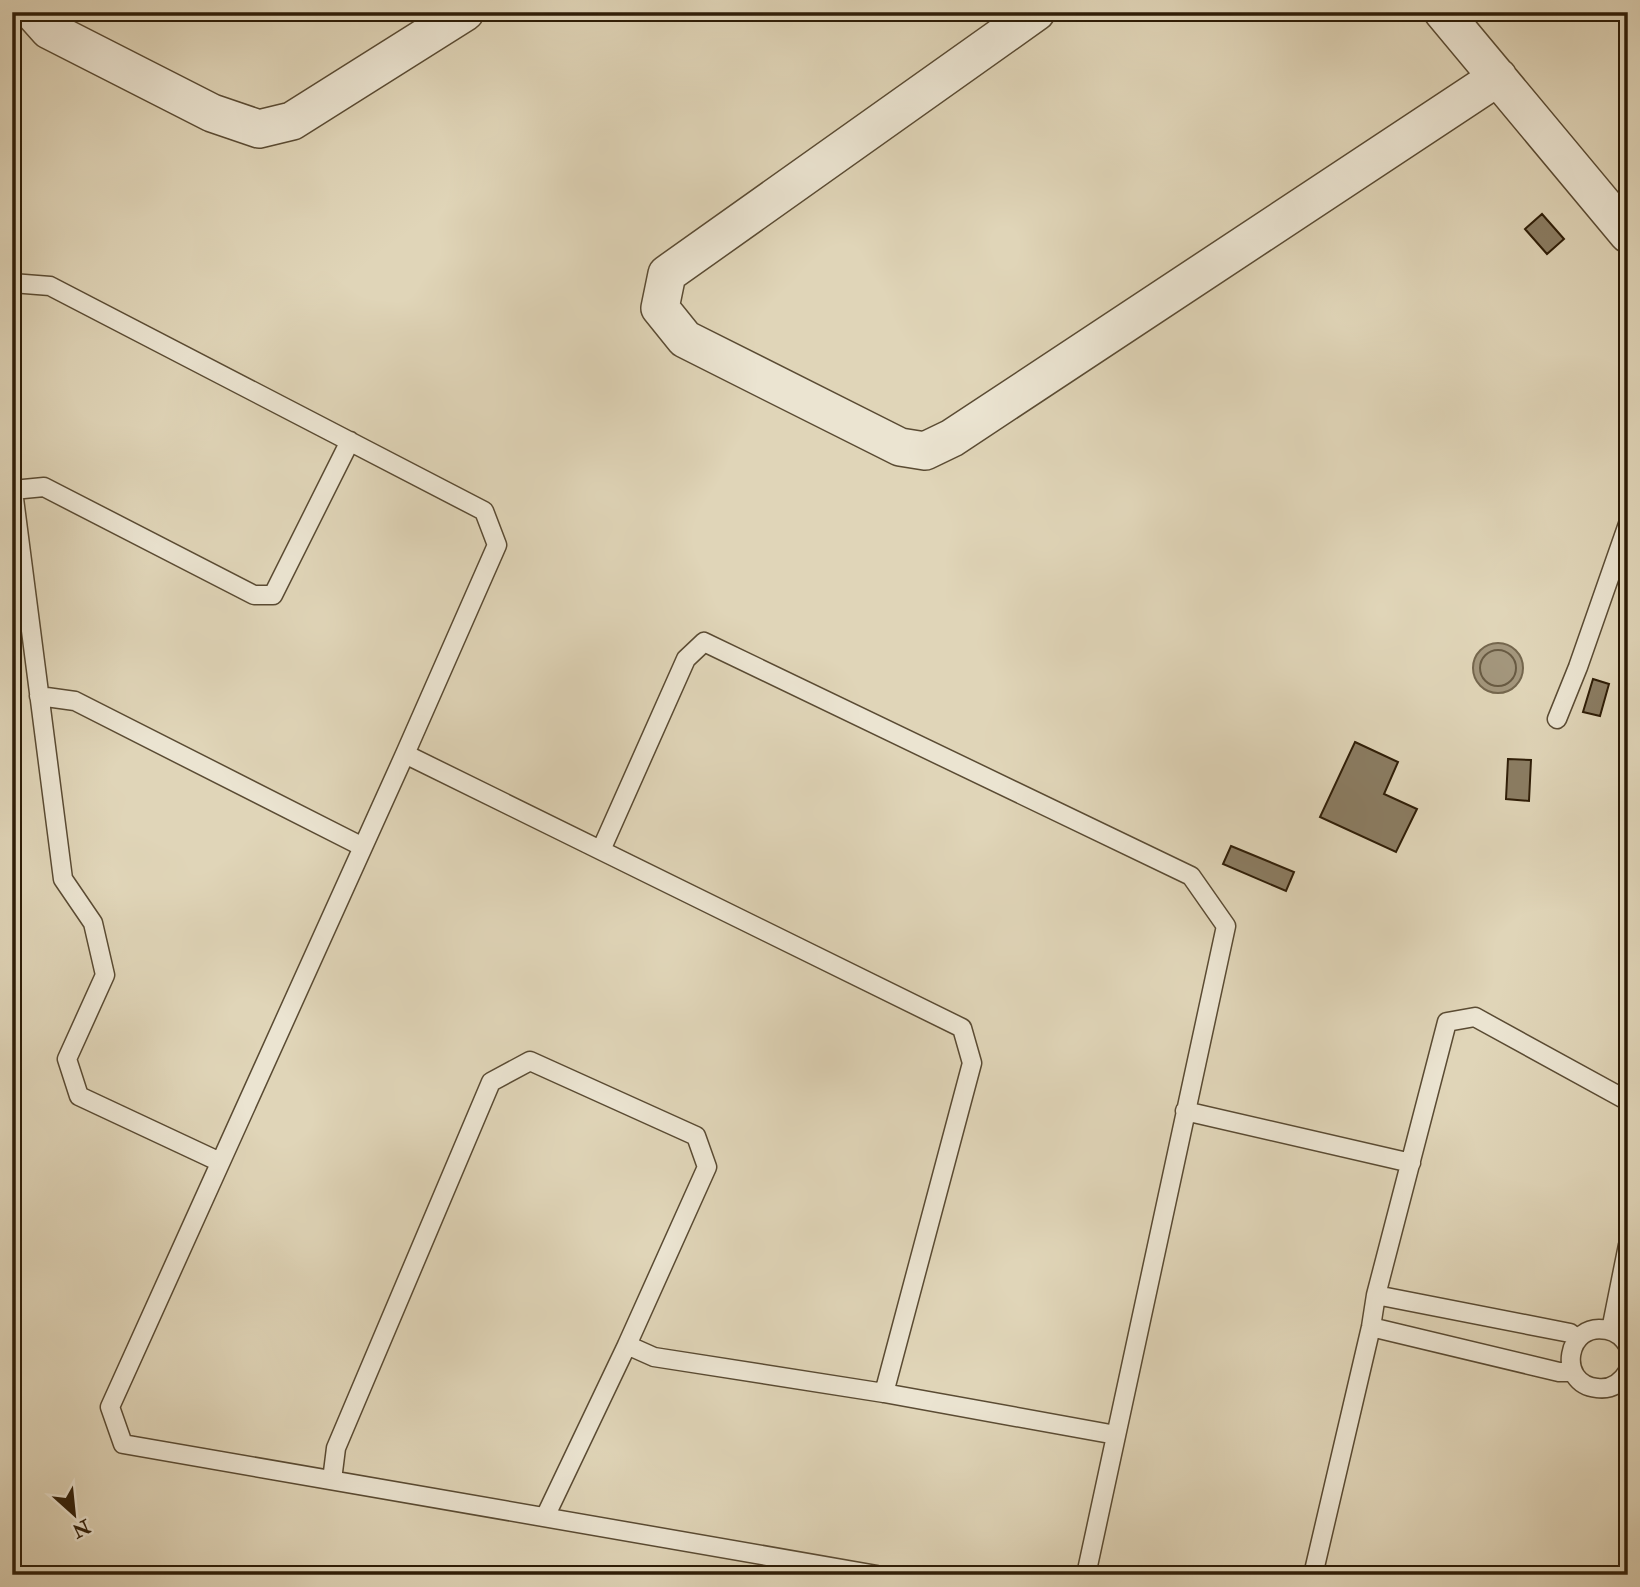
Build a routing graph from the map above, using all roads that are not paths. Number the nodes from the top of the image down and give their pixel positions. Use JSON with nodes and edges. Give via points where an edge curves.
{"nodes":[{"id":1,"x":33,"y":12,"type":"edge"},
{"id":2,"x":1037,"y":12,"type":"edge"},
{"id":3,"x":1443,"y":12,"type":"edge"},
{"id":4,"x":444,"y":18,"type":"edge"},
{"id":5,"x":1498,"y":77,"type":"junction"},
{"id":6,"x":1628,"y":234,"type":"edge"},
{"id":7,"x":12,"y":283,"type":"edge"},
{"id":8,"x":350,"y":441,"type":"junction"},
{"id":9,"x":12,"y":483,"type":"edge"},
{"id":10,"x":13,"y":490,"type":"edge"},
{"id":11,"x":1628,"y":524,"type":"edge"},
{"id":12,"x":39,"y":696,"type":"junction"},
{"id":13,"x":1558,"y":719,"type":"dead end"},
{"id":14,"x":405,"y":754,"type":"junction"},
{"id":15,"x":363,"y":847,"type":"junction"},
{"id":16,"x":601,"y":850,"type":"junction"},
{"id":17,"x":1628,"y":1101,"type":"edge"},
{"id":18,"x":1185,"y":1111,"type":"junction"},
{"id":19,"x":220,"y":1162,"type":"junction"},
{"id":20,"x":1411,"y":1163,"type":"junction"},
{"id":21,"x":1628,"y":1245,"type":"edge"},
{"id":22,"x":1376,"y":1295,"type":"junction"},
{"id":23,"x":1371,"y":1327,"type":"junction"},
{"id":24,"x":1611,"y":1330,"type":"junction"},
{"id":25,"x":1577,"y":1339,"type":"junction"},
{"id":26,"x":627,"y":1345,"type":"junction"},
{"id":27,"x":1628,"y":1346,"type":"edge"},
{"id":28,"x":1573,"y":1372,"type":"junction"},
{"id":29,"x":1626,"y":1378,"type":"edge"},
{"id":30,"x":884,"y":1393,"type":"junction"},
{"id":31,"x":1116,"y":1435,"type":"junction"},
{"id":32,"x":332,"y":1480,"type":"junction"},
{"id":33,"x":545,"y":1517,"type":"junction"},
{"id":34,"x":877,"y":1575,"type":"edge"},
{"id":35,"x":1086,"y":1575,"type":"edge"},
{"id":36,"x":1313,"y":1575,"type":"edge"}],
"edges":[{"from":1,"to":4,"type":"street","via":[[48,30],[212,113],[259,129],[292,121]]},
{"from":2,"to":5,"type":"street","via":[[667,274],[660,308],[685,339],[900,447],[925,451],[952,438]]},
{"from":3,"to":5,"type":"street"},
{"from":5,"to":6,"type":"street"},
{"from":7,"to":8,"type":"lane","via":[[50,286]]},
{"from":8,"to":10,"type":"lane","via":[[273,595],[254,596],[44,487]]},
{"from":8,"to":14,"type":"lane","via":[[484,511],[497,545]]},
{"from":9,"to":10,"type":"lane"},
{"from":10,"to":12,"type":"lane"},
{"from":11,"to":13,"type":"lane"},
{"from":12,"to":15,"type":"lane","via":[[75,701]]},
{"from":12,"to":19,"type":"lane","via":[[63,879],[93,923],[105,975],[68,1059],[79,1096]]},
{"from":14,"to":15,"type":"lane"},
{"from":14,"to":16,"type":"lane"},
{"from":15,"to":19,"type":"lane"},
{"from":16,"to":18,"type":"lane","via":[[686,659],[704,642],[1191,876],[1226,926]]},
{"from":16,"to":30,"type":"lane","via":[[962,1028],[972,1063]]},
{"from":17,"to":20,"type":"lane","via":[[1475,1017],[1447,1022]]},
{"from":18,"to":20,"type":"lane"},
{"from":18,"to":31,"type":"lane"},
{"from":19,"to":32,"type":"lane","via":[[110,1407],[123,1444]]},
{"from":20,"to":22,"type":"lane"},
{"from":21,"to":24,"type":"lane"},
{"from":22,"to":23,"type":"lane"},
{"from":22,"to":25,"type":"lane","via":[[1570,1333]]},
{"from":23,"to":28,"type":"lane"},
{"from":23,"to":36,"type":"lane"},
{"from":24,"to":25,"type":"lane","via":[[1587,1331]]},
{"from":24,"to":27,"type":"lane"},
{"from":25,"to":28,"type":"lane","via":[[1570,1361]]},
{"from":26,"to":30,"type":"lane","via":[[654,1357]]},
{"from":26,"to":32,"type":"lane","via":[[707,1167],[696,1136],[530,1060],[491,1082],[336,1448]]},
{"from":26,"to":33,"type":"lane"},
{"from":28,"to":29,"type":"lane","via":[[1590,1388],[1613,1386]]},
{"from":30,"to":31,"type":"lane"},
{"from":31,"to":35,"type":"lane"},
{"from":32,"to":33,"type":"lane"},
{"from":33,"to":34,"type":"lane"}]}
